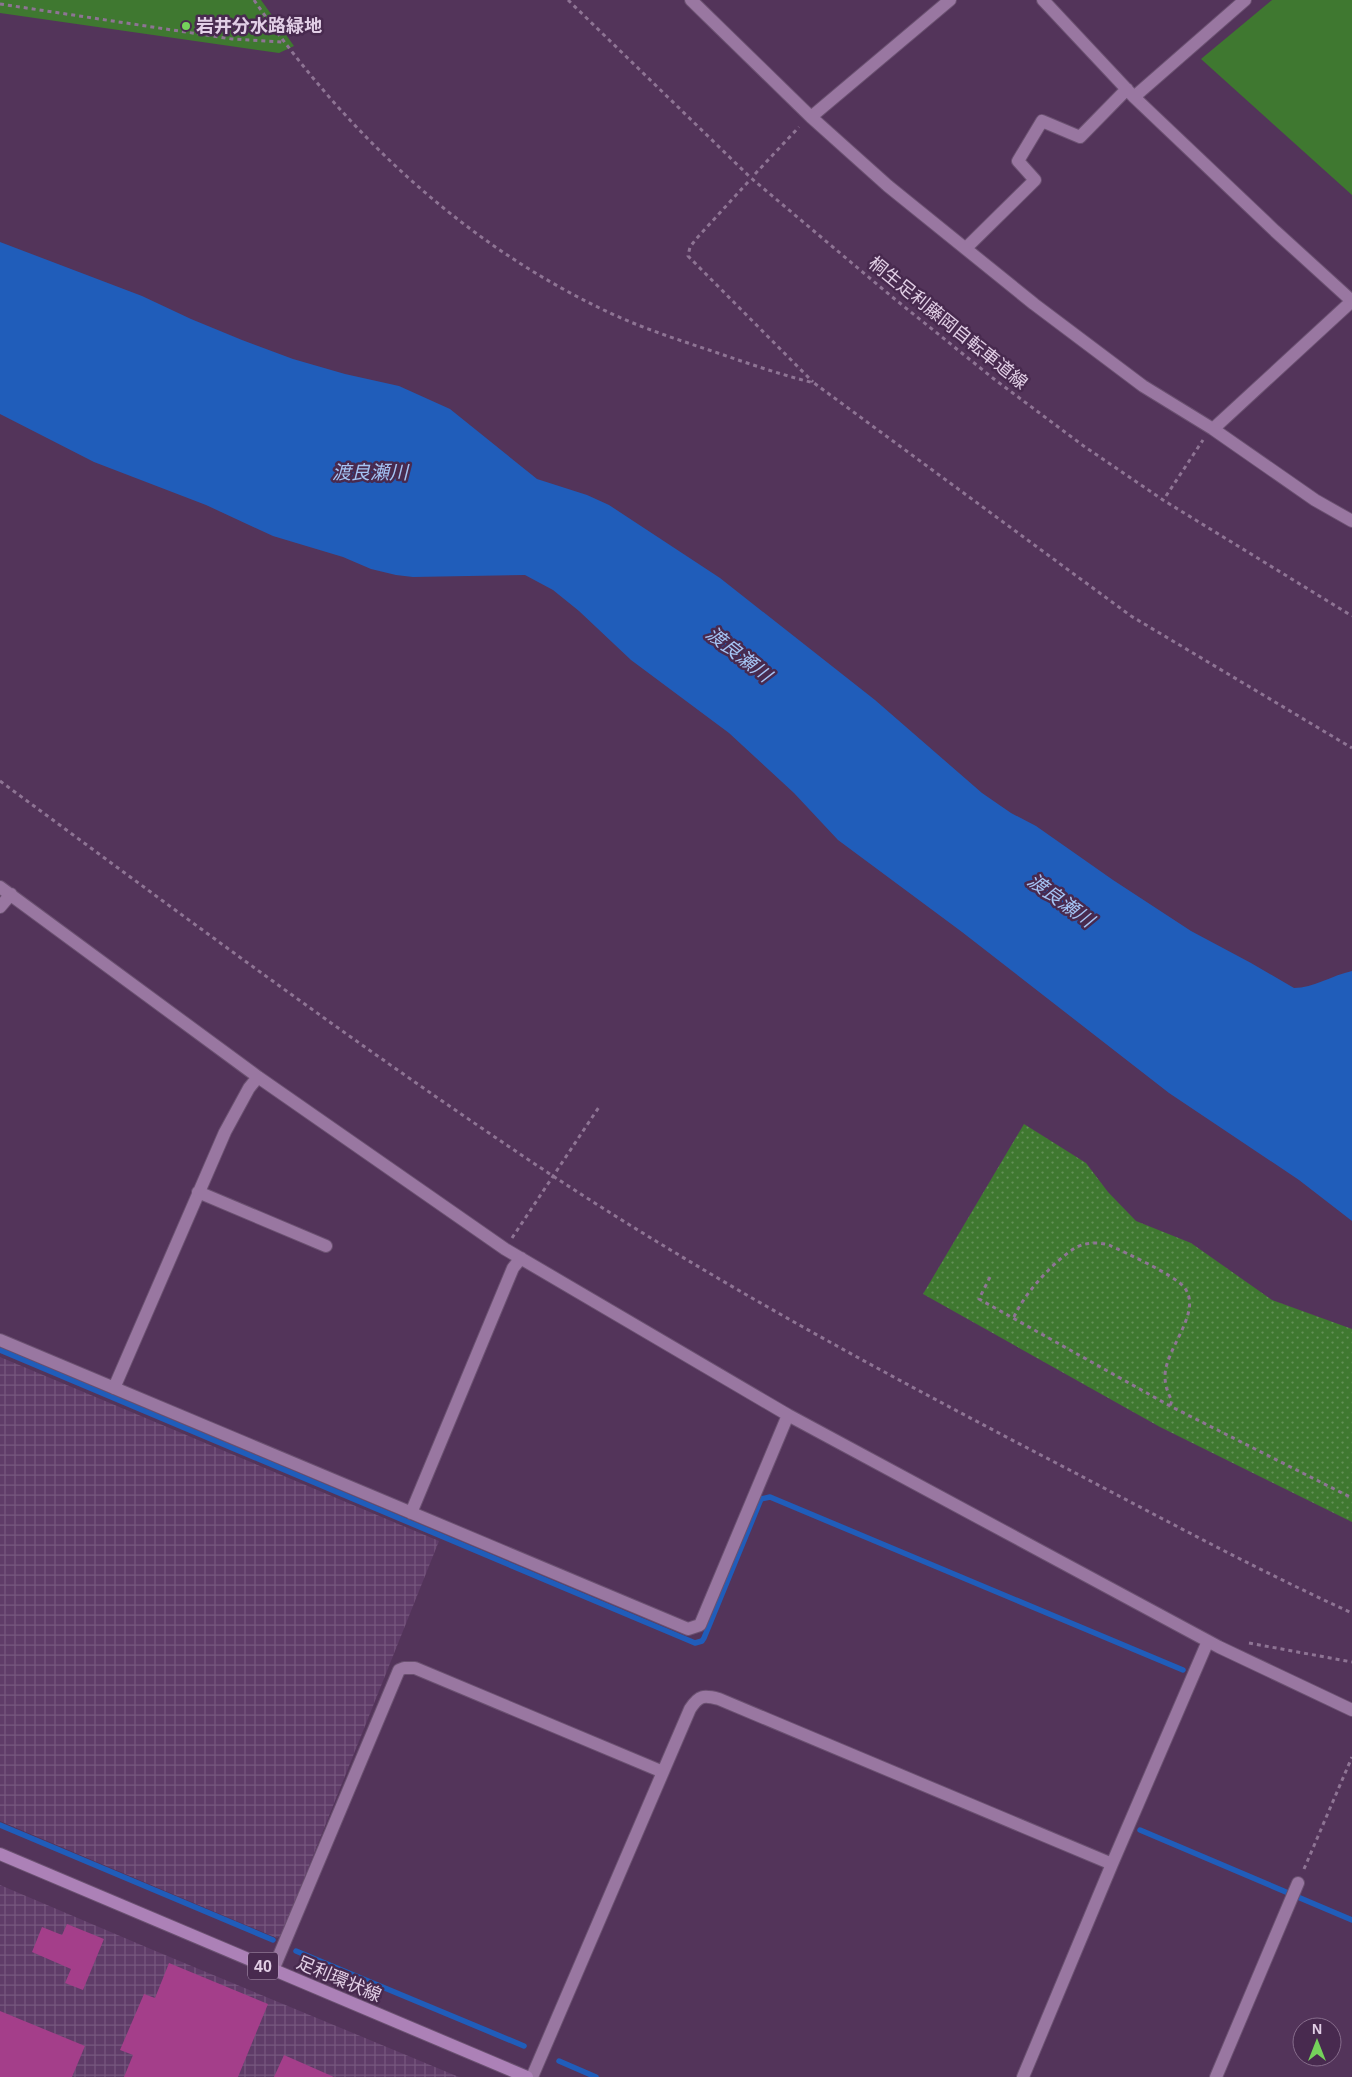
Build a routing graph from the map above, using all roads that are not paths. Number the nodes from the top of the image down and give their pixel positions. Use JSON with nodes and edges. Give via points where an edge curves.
{"nodes":[{"id":1,"x":691,"y":0,"type":"edge"},
{"id":2,"x":950,"y":0,"type":"edge"},
{"id":3,"x":1043,"y":0,"type":"edge"},
{"id":4,"x":1245,"y":0,"type":"edge"},
{"id":5,"x":1130,"y":93,"type":"junction"},
{"id":6,"x":811,"y":118,"type":"junction"},
{"id":7,"x":966,"y":248,"type":"junction"},
{"id":8,"x":1352,"y":301,"type":"edge"},
{"id":9,"x":1213,"y":429,"type":"junction"},
{"id":10,"x":1352,"y":521,"type":"edge"},
{"id":11,"x":0,"y":887,"type":"edge"},
{"id":12,"x":11,"y":894,"type":"junction"},
{"id":13,"x":0,"y":907,"type":"edge"},
{"id":14,"x":258,"y":1077,"type":"junction"},
{"id":15,"x":198,"y":1192,"type":"junction"},
{"id":16,"x":326,"y":1246,"type":"dead end"},
{"id":17,"x":521,"y":1258,"type":"junction"},
{"id":18,"x":0,"y":1340,"type":"edge"},
{"id":19,"x":114,"y":1388,"type":"junction"},
{"id":20,"x":788,"y":1415,"type":"junction"},
{"id":21,"x":411,"y":1513,"type":"junction"},
{"id":22,"x":1214,"y":1644,"type":"junction"},
{"id":23,"x":1352,"y":1710,"type":"edge"},
{"id":24,"x":663,"y":1772,"type":"junction"},
{"id":25,"x":0,"y":1854,"type":"edge"},
{"id":26,"x":1112,"y":1864,"type":"junction"},
{"id":27,"x":1298,"y":1883,"type":"road end"},
{"id":28,"x":273,"y":1970,"type":"junction"},
{"id":29,"x":527,"y":2077,"type":"edge"},
{"id":30,"x":532,"y":2077,"type":"edge"},
{"id":31,"x":1023,"y":2077,"type":"edge"},
{"id":32,"x":1216,"y":2077,"type":"edge"}],
"edges":[{"from":1,"to":6,"type":"street"},
{"from":2,"to":6,"type":"street"},
{"from":3,"to":5,"type":"street"},
{"from":4,"to":5,"type":"street"},
{"from":5,"to":7,"type":"street","via":[[1080,137],[1042,121],[1018,161],[1035,180]]},
{"from":5,"to":8,"type":"street"},
{"from":6,"to":7,"type":"street","via":[[888,186]]},
{"from":7,"to":9,"type":"street","via":[[1143,386]]},
{"from":8,"to":9,"type":"street"},
{"from":9,"to":10,"type":"street","via":[[1315,500]]},
{"from":11,"to":12,"type":"street"},
{"from":12,"to":13,"type":"street"},
{"from":12,"to":14,"type":"street"},
{"from":14,"to":15,"type":"street","via":[[225,1132]]},
{"from":14,"to":17,"type":"street"},
{"from":15,"to":16,"type":"street"},
{"from":15,"to":19,"type":"street"},
{"from":17,"to":20,"type":"street"},
{"from":17,"to":21,"type":"street","via":[[513,1268]]},
{"from":18,"to":19,"type":"street"},
{"from":19,"to":21,"type":"street"},
{"from":20,"to":21,"type":"street","via":[[700,1625],[688,1629]]},
{"from":20,"to":22,"type":"street"},
{"from":22,"to":23,"type":"street"},
{"from":22,"to":26,"type":"street"},
{"from":24,"to":26,"type":"street","via":[[690,1709],[696,1700],[707,1696]]},
{"from":24,"to":28,"type":"street","via":[[415,1668],[399,1670]]},
{"from":24,"to":30,"type":"street"},
{"from":25,"to":28,"type":"main road","name":"足利環状線","number":"40"},
{"from":26,"to":31,"type":"street"},
{"from":27,"to":32,"type":"street"},
{"from":28,"to":29,"type":"main road","name":"足利環状線","number":"40"}]}
